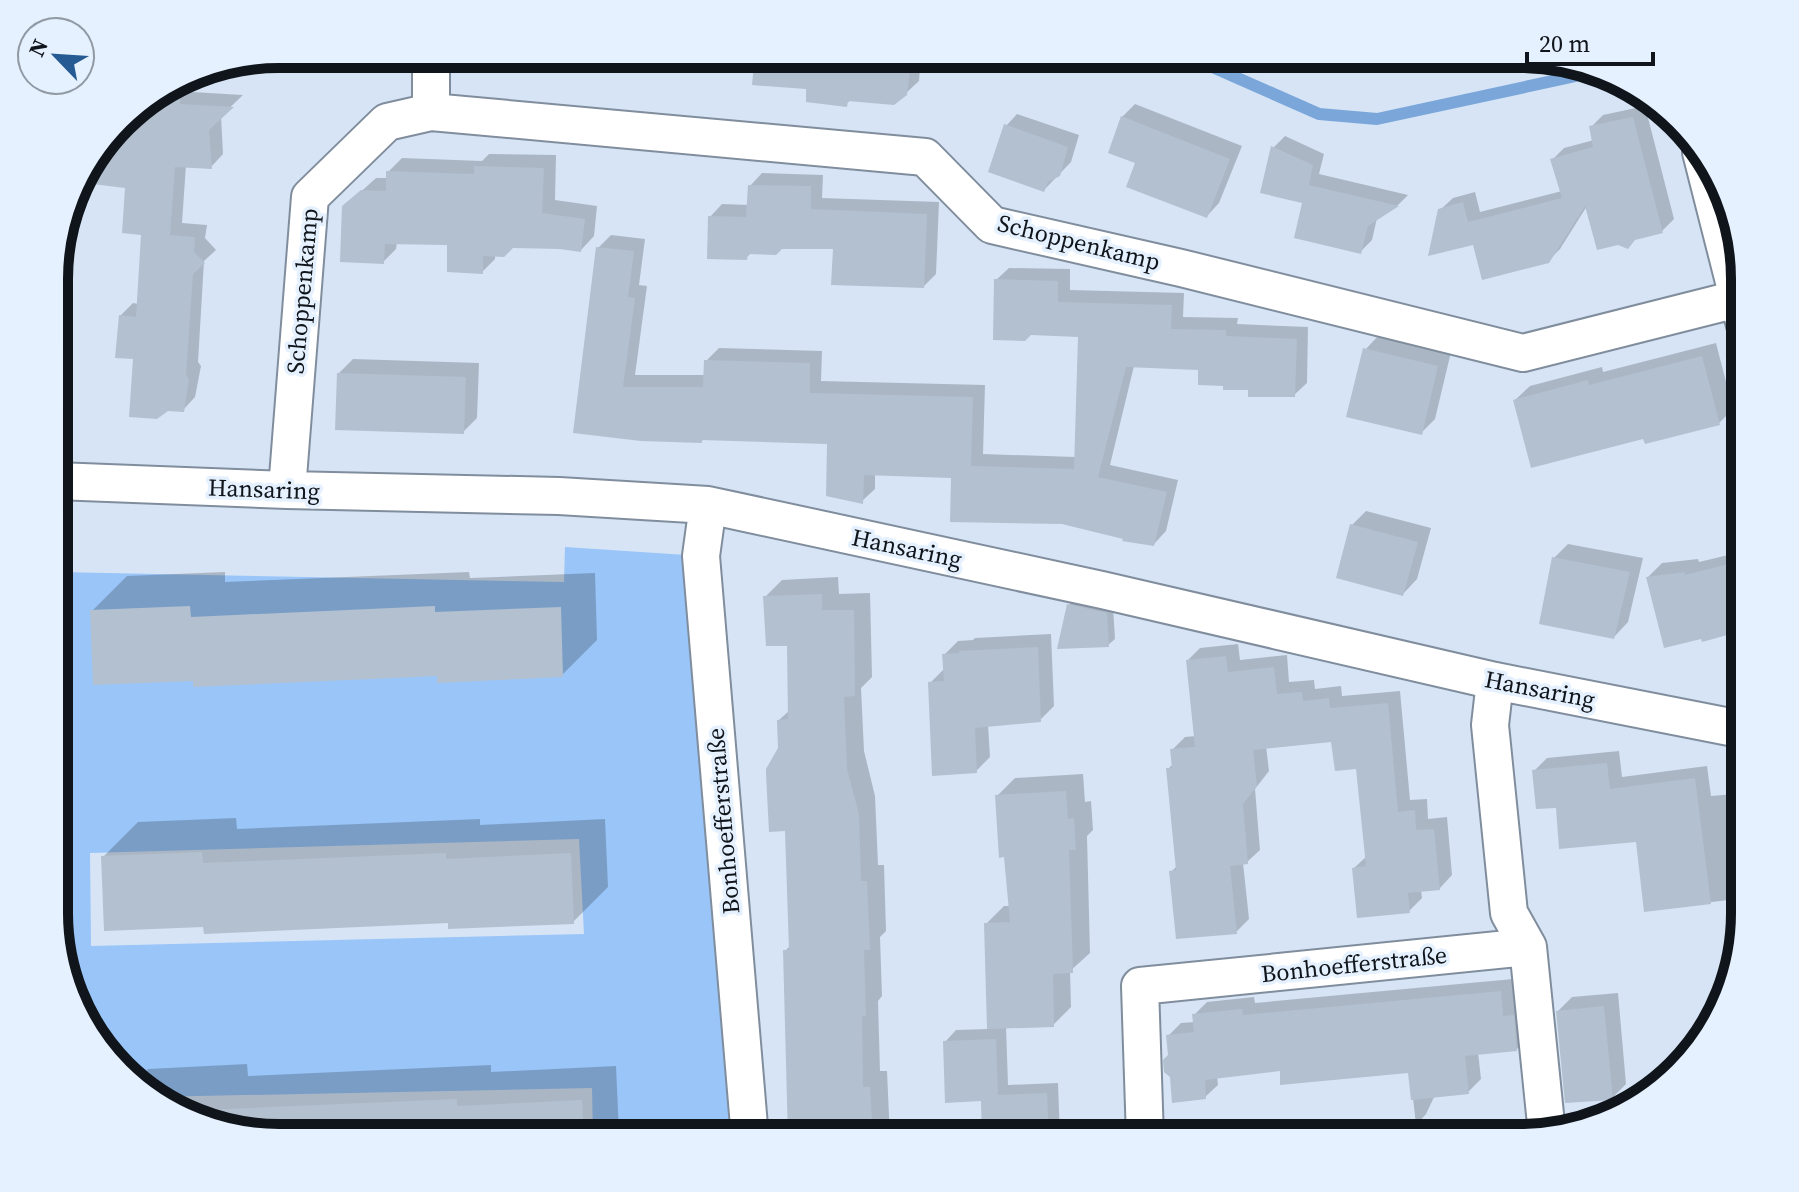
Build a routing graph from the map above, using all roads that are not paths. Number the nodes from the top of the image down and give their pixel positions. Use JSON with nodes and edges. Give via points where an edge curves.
{"nodes":[{"id":1,"x":431,"y":68,"type":"edge"},
{"id":2,"x":431,"y":112,"type":"junction"},
{"id":3,"x":1711,"y":190,"type":"edge"},
{"id":4,"x":1731,"y":265,"type":"edge"},
{"id":5,"x":1731,"y":309,"type":"edge"},
{"id":6,"x":68,"y":481,"type":"edge"},
{"id":7,"x":287,"y":490,"type":"junction"},
{"id":8,"x":708,"y":505,"type":"junction"},
{"id":9,"x":1495,"y":681,"type":"junction"},
{"id":10,"x":1731,"y":727,"type":"edge"},
{"id":11,"x":1528,"y":947,"type":"junction"},
{"id":12,"x":1546,"y":1122,"type":"edge"},
{"id":13,"x":749,"y":1124,"type":"edge"},
{"id":14,"x":1145,"y":1124,"type":"edge"}],
"edges":[{"from":1,"to":2,"type":"street"},
{"from":2,"to":5,"type":"street","name":"Schoppenkamp","via":[[925,157],[992,225],[1523,353]]},
{"from":2,"to":7,"type":"street","name":"Schoppenkamp","via":[[387,122],[310,197]]},
{"from":3,"to":4,"type":"street"},
{"from":6,"to":7,"type":"street","name":"Hansaring"},
{"from":7,"to":8,"type":"street","name":"Hansaring"},
{"from":8,"to":9,"type":"street","name":"Hansaring"},
{"from":8,"to":13,"type":"street","name":"Bonhoefferstraße","via":[[701,556]]},
{"from":9,"to":10,"type":"street","name":"Hansaring"},
{"from":9,"to":11,"type":"street","via":[[1490,725],[1509,913]]},
{"from":11,"to":12,"type":"street"},
{"from":11,"to":14,"type":"street","name":"Bonhoefferstraße","via":[[1140,986]]}]}
